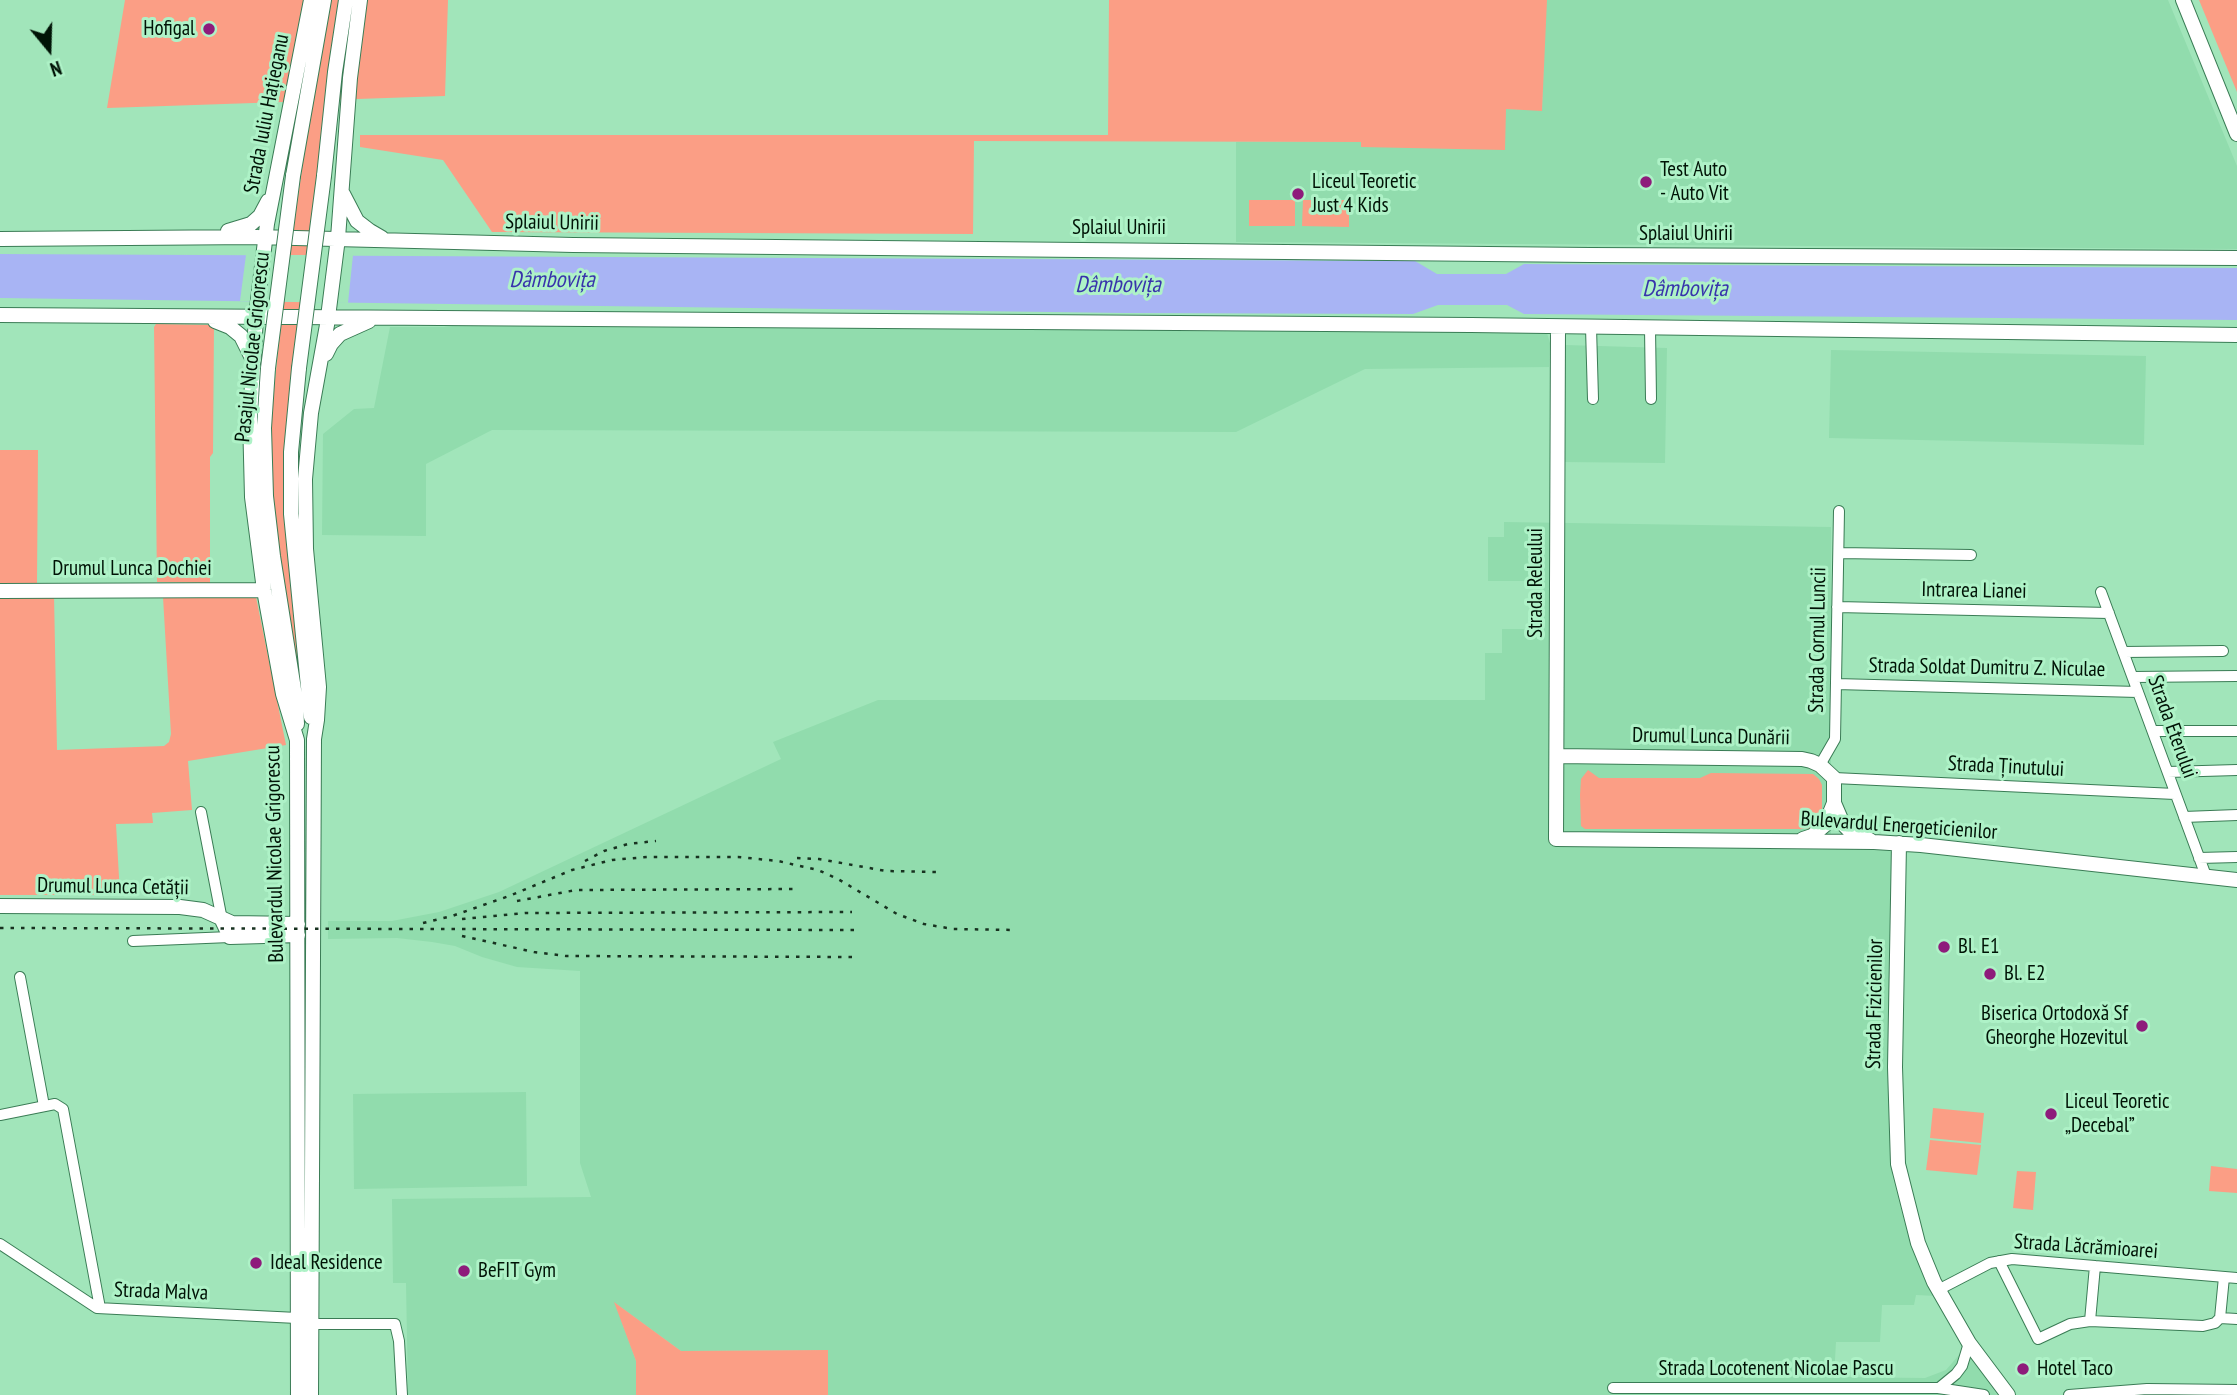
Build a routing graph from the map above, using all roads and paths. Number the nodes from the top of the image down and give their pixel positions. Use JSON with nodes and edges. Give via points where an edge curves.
{"nodes":[{"id":1,"x":311,"y":0,"type":"edge"},
{"id":2,"x":324,"y":0,"type":"edge"},
{"id":3,"x":346,"y":0,"type":"edge"},
{"id":4,"x":360,"y":0,"type":"edge"},
{"id":5,"x":2183,"y":0,"type":"edge"},
{"id":6,"x":2237,"y":134,"type":"edge"},
{"id":7,"x":273,"y":190,"type":"junction"},
{"id":8,"x":342,"y":190,"type":"junction"},
{"id":9,"x":196,"y":237,"type":"junction"},
{"id":10,"x":265,"y":237,"type":"junction"},
{"id":11,"x":338,"y":238,"type":"junction"},
{"id":12,"x":0,"y":239,"type":"edge"},
{"id":13,"x":386,"y":240,"type":"junction"},
{"id":14,"x":2237,"y":258,"type":"edge"},
{"id":15,"x":0,"y":316,"type":"edge"},
{"id":16,"x":256,"y":317,"type":"junction"},
{"id":17,"x":207,"y":318,"type":"junction"},
{"id":18,"x":328,"y":318,"type":"junction"},
{"id":19,"x":376,"y":318,"type":"junction"},
{"id":20,"x":1558,"y":327,"type":"junction"},
{"id":21,"x":1591,"y":327,"type":"junction"},
{"id":22,"x":1650,"y":328,"type":"junction"},
{"id":23,"x":2237,"y":335,"type":"edge"},
{"id":24,"x":253,"y":362,"type":"junction"},
{"id":25,"x":318,"y":371,"type":"junction"},
{"id":26,"x":1593,"y":399,"type":"dead end"},
{"id":27,"x":1651,"y":400,"type":"dead end"},
{"id":28,"x":1839,"y":511,"type":"dead end"},
{"id":29,"x":1839,"y":553,"type":"junction"},
{"id":30,"x":1971,"y":555,"type":"dead end"},
{"id":31,"x":264,"y":590,"type":"junction"},
{"id":32,"x":0,"y":591,"type":"edge"},
{"id":33,"x":2101,"y":592,"type":"dead end"},
{"id":34,"x":1837,"y":607,"type":"junction"},
{"id":35,"x":2109,"y":613,"type":"junction"},
{"id":36,"x":2223,"y":651,"type":"dead end"},
{"id":37,"x":2123,"y":652,"type":"junction"},
{"id":38,"x":2237,"y":676,"type":"edge"},
{"id":39,"x":2133,"y":677,"type":"junction"},
{"id":40,"x":1836,"y":684,"type":"junction"},
{"id":41,"x":2138,"y":691,"type":"junction"},
{"id":42,"x":2152,"y":731,"type":"junction"},
{"id":43,"x":2237,"y":731,"type":"edge"},
{"id":44,"x":314,"y":739,"type":"junction"},
{"id":45,"x":297,"y":740,"type":"junction"},
{"id":46,"x":1557,"y":756,"type":"junction"},
{"id":47,"x":1820,"y":765,"type":"junction"},
{"id":48,"x":2237,"y":770,"type":"edge"},
{"id":49,"x":2168,"y":772,"type":"junction"},
{"id":50,"x":1834,"y":778,"type":"junction"},
{"id":51,"x":2175,"y":794,"type":"junction"},
{"id":52,"x":1834,"y":803,"type":"junction"},
{"id":53,"x":201,"y":812,"type":"dead end"},
{"id":54,"x":2237,"y":815,"type":"edge"},
{"id":55,"x":2184,"y":817,"type":"junction"},
{"id":56,"x":1556,"y":839,"type":"joint"},
{"id":57,"x":1800,"y":840,"type":"junction"},
{"id":58,"x":1874,"y":842,"type":"junction"},
{"id":59,"x":1899,"y":843,"type":"junction"},
{"id":60,"x":2237,"y":857,"type":"edge"},
{"id":61,"x":2199,"y":858,"type":"junction"},
{"id":62,"x":2206,"y":876,"type":"junction"},
{"id":63,"x":2237,"y":880,"type":"edge"},
{"id":64,"x":0,"y":906,"type":"edge"},
{"id":65,"x":222,"y":920,"type":"junction"},
{"id":66,"x":298,"y":930,"type":"junction"},
{"id":67,"x":230,"y":937,"type":"junction"},
{"id":68,"x":134,"y":941,"type":"dead end"},
{"id":69,"x":20,"y":977,"type":"dead end"},
{"id":70,"x":44,"y":1106,"type":"junction"},
{"id":71,"x":0,"y":1115,"type":"edge"},
{"id":72,"x":0,"y":1244,"type":"edge"},
{"id":73,"x":1994,"y":1262,"type":"junction"},
{"id":74,"x":2095,"y":1266,"type":"junction"},
{"id":75,"x":2224,"y":1276,"type":"junction"},
{"id":76,"x":2237,"y":1278,"type":"edge"},
{"id":77,"x":1938,"y":1290,"type":"junction"},
{"id":78,"x":100,"y":1308,"type":"junction"},
{"id":79,"x":2220,"y":1318,"type":"junction"},
{"id":80,"x":2237,"y":1319,"type":"edge"},
{"id":81,"x":304,"y":1321,"type":"junction"},
{"id":82,"x":2090,"y":1321,"type":"junction"},
{"id":83,"x":1969,"y":1343,"type":"junction"},
{"id":84,"x":1613,"y":1388,"type":"dead end"},
{"id":85,"x":1938,"y":1388,"type":"junction"},
{"id":86,"x":2237,"y":1390,"type":"edge"},
{"id":87,"x":2201,"y":1392,"type":"edge"},
{"id":88,"x":298,"y":1395,"type":"edge"},
{"id":89,"x":311,"y":1395,"type":"edge"},
{"id":90,"x":402,"y":1395,"type":"edge"},
{"id":91,"x":1984,"y":1395,"type":"edge"},
{"id":92,"x":2008,"y":1395,"type":"edge"},
{"id":93,"x":2069,"y":1395,"type":"edge"}],
"edges":[{"from":1,"to":7,"type":"main road","name":"Strada Iuliu Hațieganu"},
{"from":2,"to":45,"type":"main road","name":"Pasajul Nicolae Grigorescu","bridge":true,"via":[[293,176],[264,428],[266,496],[296,702]]},
{"from":3,"to":44,"type":"main road","bridge":true,"via":[[290,467],[295,575]]},
{"from":4,"to":8,"type":"main road"},
{"from":5,"to":6,"type":"main road"},
{"from":7,"to":9,"type":"main road","via":[[251,224]]},
{"from":7,"to":10,"type":"main road","name":"Strada Iuliu Hațieganu"},
{"from":8,"to":11,"type":"main road"},
{"from":8,"to":13,"type":"main road","via":[[357,220]]},
{"from":9,"to":10,"type":"main road","name":"Splaiul Unirii"},
{"from":9,"to":12,"type":"main road","name":"Splaiul Unirii"},
{"from":10,"to":11,"type":"main road","name":"Splaiul Unirii"},
{"from":10,"to":16,"type":"main road","name":"Strada Iuliu Hațieganu"},
{"from":11,"to":13,"type":"main road","name":"Splaiul Unirii"},
{"from":11,"to":18,"type":"main road","name":"Bulevardul Nicolae Grigorescu"},
{"from":13,"to":14,"type":"main road","name":"Splaiul Unirii"},
{"from":15,"to":17,"type":"main road"},
{"from":16,"to":17,"type":"main road"},
{"from":16,"to":18,"type":"main road"},
{"from":16,"to":24,"type":"main road","name":"Bulevardul Nicolae Grigorescu"},
{"from":17,"to":24,"type":"main road","via":[[241,336]]},
{"from":18,"to":19,"type":"main road"},
{"from":18,"to":25,"type":"main road","name":"Bulevardul Nicolae Grigorescu"},
{"from":19,"to":20,"type":"main road"},
{"from":19,"to":25,"type":"main road","via":[[335,338]]},
{"from":20,"to":21,"type":"main road"},
{"from":20,"to":46,"type":"main road","name":"Strada Releului"},
{"from":21,"to":22,"type":"main road"},
{"from":21,"to":26,"type":"street"},
{"from":22,"to":23,"type":"main road"},
{"from":22,"to":27,"type":"street"},
{"from":24,"to":31,"type":"main road","name":"Bulevardul Nicolae Grigorescu","via":[[251,466]]},
{"from":25,"to":44,"type":"main road","name":"Bulevardul Nicolae Grigorescu","via":[[304,496],[319,687]]},
{"from":28,"to":29,"type":"street","name":"Strada Cornul Luncii"},
{"from":29,"to":30,"type":"street"},
{"from":29,"to":34,"type":"street","name":"Strada Cornul Luncii"},
{"from":31,"to":32,"type":"main road","name":"Drumul Lunca Dochiei"},
{"from":31,"to":45,"type":"main road","name":"Bulevardul Nicolae Grigorescu","via":[[283,694]]},
{"from":33,"to":35,"type":"street","name":"Strada Eterului"},
{"from":34,"to":35,"type":"street","name":"Intrarea Lianei"},
{"from":34,"to":40,"type":"street","name":"Strada Cornul Luncii"},
{"from":35,"to":37,"type":"street","name":"Strada Eterului"},
{"from":36,"to":37,"type":"street"},
{"from":37,"to":39,"type":"street","name":"Strada Eterului"},
{"from":38,"to":39,"type":"street"},
{"from":39,"to":41,"type":"street","name":"Strada Eterului"},
{"from":40,"to":41,"type":"street","name":"Strada Soldat Dumitru Z. Niculae"},
{"from":40,"to":47,"type":"street","name":"Strada Cornul Luncii","via":[[1835,739]]},
{"from":41,"to":42,"type":"street","name":"Strada Eterului"},
{"from":42,"to":43,"type":"street"},
{"from":42,"to":49,"type":"street","name":"Strada Eterului"},
{"from":44,"to":81,"type":"main road","name":"Bulevardul Nicolae Grigorescu"},
{"from":45,"to":66,"type":"main road","name":"Bulevardul Nicolae Grigorescu"},
{"from":46,"to":47,"type":"main road","name":"Drumul Lunca Dunării","via":[[1802,760]]},
{"from":46,"to":56,"type":"main road","name":"Strada Releului"},
{"from":47,"to":50,"type":"main road"},
{"from":48,"to":49,"type":"street"},
{"from":49,"to":51,"type":"street","name":"Strada Eterului"},
{"from":50,"to":51,"type":"street","name":"Strada Ținutului"},
{"from":50,"to":52,"type":"main road"},
{"from":51,"to":55,"type":"street","name":"Strada Eterului"},
{"from":52,"to":57,"type":"main road","via":[[1820,831]]},
{"from":52,"to":58,"type":"main road","via":[[1849,830]]},
{"from":53,"to":65,"type":"street"},
{"from":54,"to":55,"type":"street"},
{"from":55,"to":61,"type":"street","name":"Strada Eterului"},
{"from":56,"to":57,"type":"main road","name":"Bulevardul Energeticienilor"},
{"from":57,"to":58,"type":"main road","name":"Bulevardul Energeticienilor"},
{"from":58,"to":59,"type":"main road","name":"Bulevardul Energeticienilor"},
{"from":59,"to":62,"type":"main road","name":"Bulevardul Energeticienilor"},
{"from":59,"to":77,"type":"main road","name":"Strada Fizicienilor","via":[[1896,1174],[1906,1219]]},
{"from":60,"to":61,"type":"street"},
{"from":61,"to":62,"type":"street","name":"Strada Eterului"},
{"from":62,"to":63,"type":"main road","name":"Bulevardul Energeticienilor"},
{"from":64,"to":65,"type":"main road","name":"Drumul Lunca Cetății","via":[[180,907],[203,910]]},
{"from":65,"to":66,"type":"main road","name":"Drumul Lunca Cetății"},
{"from":65,"to":67,"type":"main road"},
{"from":66,"to":67,"type":"main road"},
{"from":66,"to":81,"type":"main road","name":"Bulevardul Nicolae Grigorescu"},
{"from":67,"to":68,"type":"street"},
{"from":69,"to":70,"type":"street"},
{"from":70,"to":71,"type":"street"},
{"from":70,"to":78,"type":"street","via":[[59,1105],[65,1112]]},
{"from":72,"to":78,"type":"street","name":"Strada Malva"},
{"from":73,"to":74,"type":"street","name":"Strada Lăcrămioarei","via":[[2012,1259]]},
{"from":73,"to":77,"type":"street","name":"Strada Lăcrămioarei"},
{"from":73,"to":82,"type":"street","via":[[2038,1339],[2070,1324]]},
{"from":74,"to":75,"type":"street","name":"Strada Lăcrămioarei"},
{"from":74,"to":82,"type":"street"},
{"from":75,"to":76,"type":"street","name":"Strada Lăcrămioarei"},
{"from":75,"to":79,"type":"street"},
{"from":77,"to":83,"type":"main road","name":"Strada Fizicienilor"},
{"from":78,"to":81,"type":"street","name":"Strada Malva"},
{"from":79,"to":80,"type":"street"},
{"from":79,"to":82,"type":"street","via":[[2203,1326]]},
{"from":81,"to":88,"type":"main road","name":"Bulevardul Nicolae Grigorescu"},
{"from":81,"to":89,"type":"main road","name":"Bulevardul Nicolae Grigorescu"},
{"from":81,"to":90,"type":"street","name":"Strada Malva","via":[[395,1324]]},
{"from":83,"to":85,"type":"street","via":[[1962,1366]]},
{"from":83,"to":92,"type":"main road","name":"Strada Fizicienilor"},
{"from":84,"to":85,"type":"street","name":"Strada Locotenent Nicolae Pascu"},
{"from":85,"to":91,"type":"street","name":"Strada Locotenent Nicolae Pascu"},
{"from":86,"to":87,"type":"street"},
{"from":87,"to":93,"type":"street","via":[[2134,1390]]}]}
